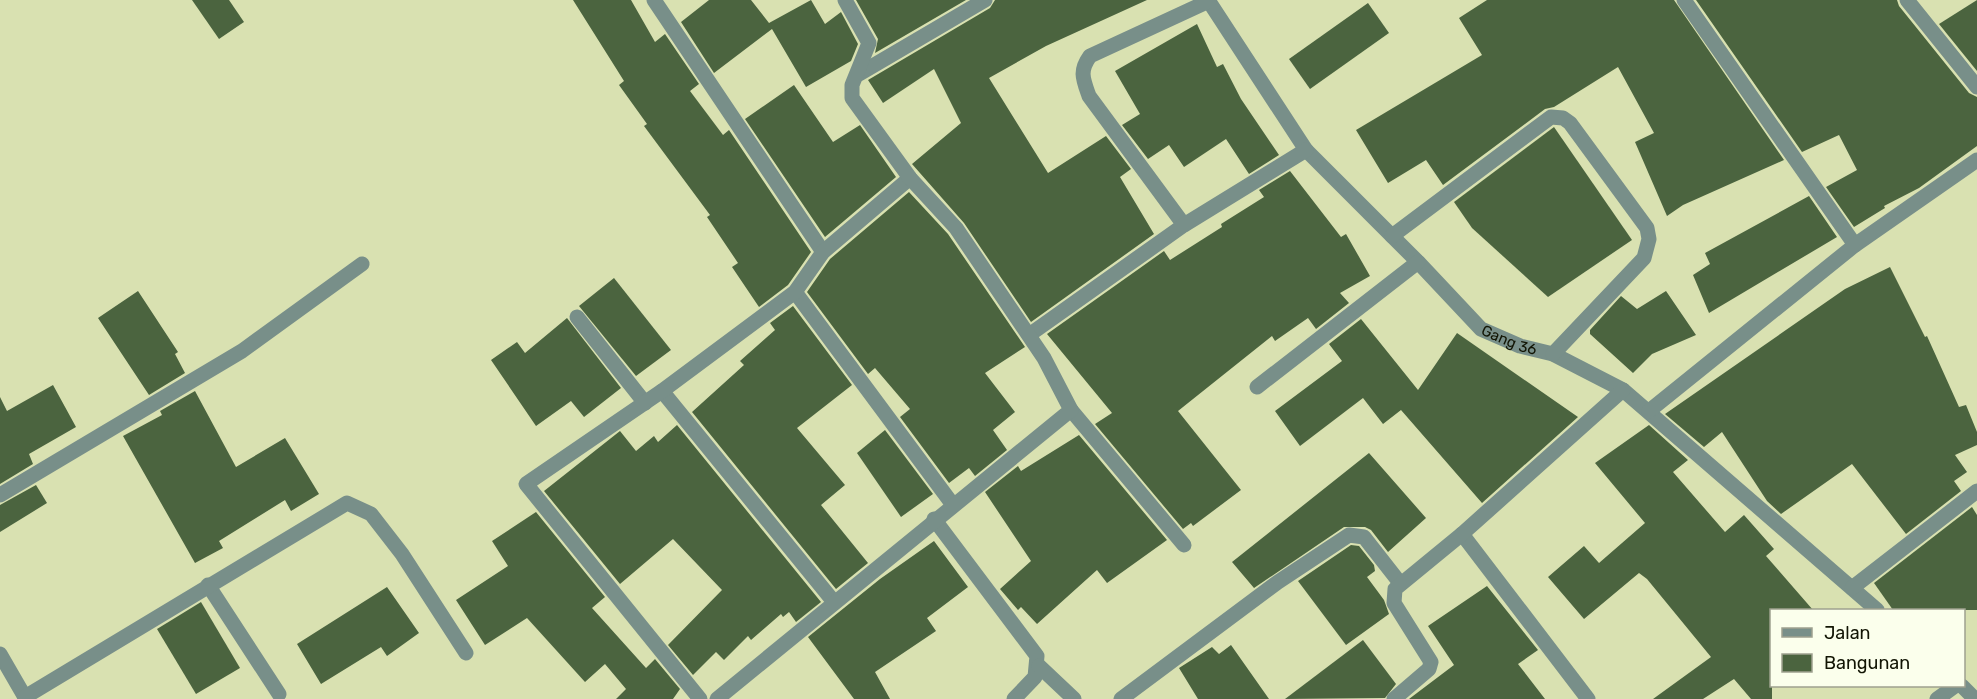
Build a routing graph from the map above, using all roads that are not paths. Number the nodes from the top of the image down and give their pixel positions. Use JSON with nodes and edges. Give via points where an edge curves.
{"nodes":[{"id":1,"x":654,"y":0,"type":"edge"},
{"id":2,"x":845,"y":0,"type":"edge"},
{"id":3,"x":985,"y":0,"type":"edge"},
{"id":4,"x":1208,"y":0,"type":"edge"},
{"id":5,"x":1684,"y":0,"type":"edge"},
{"id":6,"x":1907,"y":0,"type":"edge"},
{"id":7,"x":859,"y":74,"type":"junction"},
{"id":8,"x":1977,"y":87,"type":"edge"},
{"id":9,"x":1306,"y":150,"type":"junction"},
{"id":10,"x":1977,"y":160,"type":"edge"},
{"id":11,"x":910,"y":178,"type":"junction"},
{"id":12,"x":1184,"y":225,"type":"junction"},
{"id":13,"x":1392,"y":236,"type":"junction"},
{"id":14,"x":1856,"y":246,"type":"junction"},
{"id":15,"x":823,"y":252,"type":"junction"},
{"id":16,"x":1418,"y":262,"type":"junction"},
{"id":17,"x":362,"y":264,"type":"dead end"},
{"id":18,"x":795,"y":292,"type":"junction"},
{"id":19,"x":577,"y":317,"type":"dead end"},
{"id":20,"x":1029,"y":335,"type":"junction"},
{"id":21,"x":1553,"y":354,"type":"junction"},
{"id":22,"x":1257,"y":387,"type":"dead end"},
{"id":23,"x":1623,"y":390,"type":"junction"},
{"id":24,"x":662,"y":391,"type":"junction"},
{"id":25,"x":645,"y":404,"type":"junction"},
{"id":26,"x":1071,"y":410,"type":"junction"},
{"id":27,"x":1649,"y":411,"type":"junction"},
{"id":28,"x":1977,"y":491,"type":"edge"},
{"id":29,"x":0,"y":495,"type":"edge"},
{"id":30,"x":953,"y":505,"type":"junction"},
{"id":31,"x":934,"y":519,"type":"junction"},
{"id":32,"x":1462,"y":534,"type":"junction"},
{"id":33,"x":1184,"y":545,"type":"dead end"},
{"id":34,"x":1400,"y":583,"type":"junction"},
{"id":35,"x":208,"y":585,"type":"junction"},
{"id":36,"x":1852,"y":588,"type":"junction"},
{"id":37,"x":834,"y":602,"type":"junction"},
{"id":38,"x":1876,"y":609,"type":"edge"},
{"id":39,"x":466,"y":653,"type":"dead end"},
{"id":40,"x":0,"y":654,"type":"edge"},
{"id":41,"x":1038,"y":666,"type":"junction"},
{"id":42,"x":1954,"y":687,"type":"edge"},
{"id":43,"x":1963,"y":687,"type":"edge"},
{"id":44,"x":279,"y":694,"type":"dead end"},
{"id":45,"x":26,"y":698,"type":"edge"},
{"id":46,"x":700,"y":699,"type":"edge"},
{"id":47,"x":717,"y":699,"type":"edge"},
{"id":48,"x":1014,"y":699,"type":"edge"},
{"id":49,"x":1074,"y":699,"type":"edge"},
{"id":50,"x":1121,"y":699,"type":"edge"},
{"id":51,"x":1394,"y":699,"type":"edge"},
{"id":52,"x":1588,"y":699,"type":"edge"},
{"id":53,"x":1936,"y":699,"type":"edge"},
{"id":54,"x":1975,"y":699,"type":"edge"}],
"edges":[{"from":1,"to":15,"type":"street"},
{"from":2,"to":7,"type":"street","via":[[869,43]]},
{"from":3,"to":7,"type":"street"},
{"from":4,"to":9,"type":"street","name":"Gang 36"},
{"from":4,"to":12,"type":"street","via":[[1090,56],[1083,65],[1082,77],[1089,96]]},
{"from":5,"to":14,"type":"street"},
{"from":6,"to":8,"type":"street"},
{"from":7,"to":11,"type":"street","via":[[852,85],[852,98]]},
{"from":9,"to":12,"type":"street"},
{"from":9,"to":13,"type":"street","name":"Gang 36"},
{"from":10,"to":14,"type":"street"},
{"from":11,"to":15,"type":"street"},
{"from":11,"to":20,"type":"street","via":[[956,228]]},
{"from":12,"to":20,"type":"street"},
{"from":13,"to":16,"type":"street","name":"Gang 36"},
{"from":13,"to":21,"type":"street","via":[[1551,117],[1570,123],[1647,228],[1649,239],[1644,258]]},
{"from":14,"to":27,"type":"street"},
{"from":15,"to":18,"type":"street"},
{"from":16,"to":21,"type":"street","name":"Gang 36","via":[[1481,329],[1520,346]]},
{"from":16,"to":22,"type":"street"},
{"from":17,"to":29,"type":"street","via":[[242,351]]},
{"from":18,"to":24,"type":"street"},
{"from":18,"to":30,"type":"street"},
{"from":19,"to":25,"type":"street"},
{"from":20,"to":26,"type":"street"},
{"from":21,"to":23,"type":"street","name":"Gang 36"},
{"from":23,"to":27,"type":"street","name":"Gang 36"},
{"from":23,"to":32,"type":"street"},
{"from":24,"to":25,"type":"street"},
{"from":24,"to":37,"type":"street"},
{"from":25,"to":46,"type":"street","via":[[526,484]]},
{"from":26,"to":30,"type":"street"},
{"from":26,"to":33,"type":"street"},
{"from":27,"to":36,"type":"street","name":"Gang 36"},
{"from":28,"to":36,"type":"street"},
{"from":30,"to":31,"type":"street"},
{"from":31,"to":37,"type":"street"},
{"from":31,"to":41,"type":"street","via":[[1037,656]]},
{"from":32,"to":34,"type":"street"},
{"from":32,"to":52,"type":"street"},
{"from":34,"to":50,"type":"street","via":[[1364,537],[1349,535],[1278,582]]},
{"from":34,"to":51,"type":"street","via":[[1392,597],[1394,603],[1431,662],[1429,669]]},
{"from":35,"to":39,"type":"street","via":[[341,504],[355,505],[371,514],[402,554]]},
{"from":35,"to":44,"type":"street"},
{"from":35,"to":45,"type":"street"},
{"from":36,"to":38,"type":"street","name":"Gang 36"},
{"from":37,"to":47,"type":"street"},
{"from":40,"to":45,"type":"street"},
{"from":41,"to":48,"type":"street","via":[[1035,677]]},
{"from":41,"to":49,"type":"street"},
{"from":42,"to":53,"type":"street"},
{"from":43,"to":54,"type":"street"}]}
